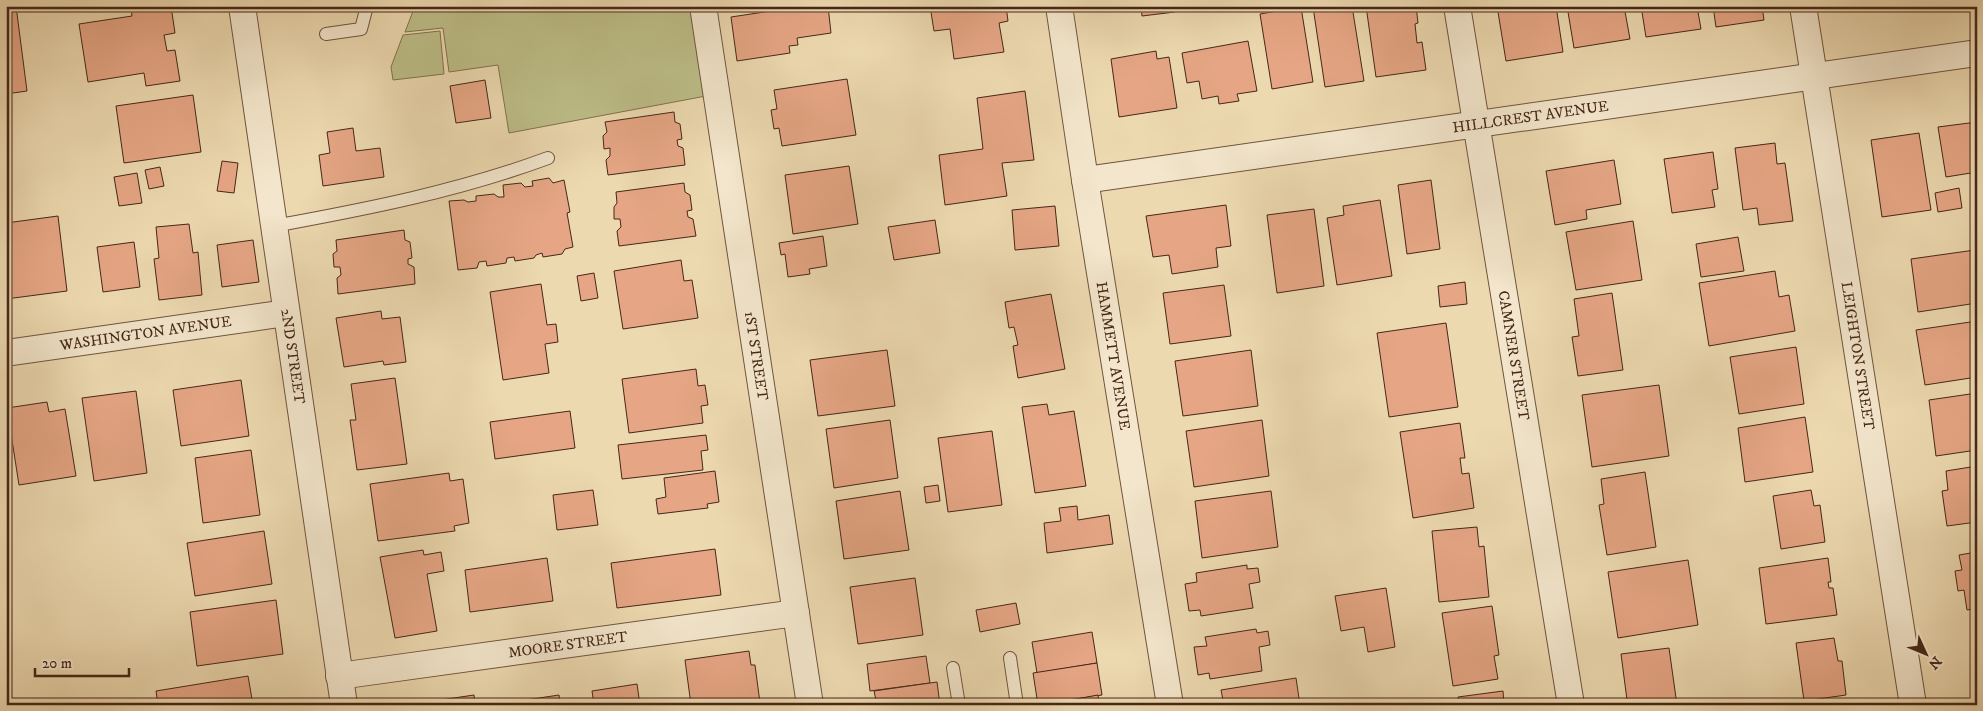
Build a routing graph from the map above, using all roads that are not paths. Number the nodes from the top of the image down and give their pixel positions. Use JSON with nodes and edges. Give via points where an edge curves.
{"nodes":[{"id":1,"x":242,"y":6,"type":"edge"},
{"id":2,"x":367,"y":6,"type":"edge"},
{"id":3,"x":703,"y":6,"type":"edge"},
{"id":4,"x":1059,"y":6,"type":"edge"},
{"id":5,"x":1457,"y":6,"type":"edge"},
{"id":6,"x":1803,"y":6,"type":"edge"},
{"id":7,"x":326,"y":34,"type":"dead end"},
{"id":8,"x":1977,"y":53,"type":"edge"},
{"id":9,"x":1813,"y":76,"type":"junction"},
{"id":10,"x":1475,"y":124,"type":"junction"},
{"id":11,"x":548,"y":158,"type":"dead end"},
{"id":12,"x":1085,"y":180,"type":"junction"},
{"id":13,"x":274,"y":226,"type":"junction"},
{"id":14,"x":286,"y":313,"type":"junction"},
{"id":15,"x":6,"y":353,"type":"edge"},
{"id":16,"x":796,"y":613,"type":"junction"},
{"id":17,"x":1010,"y":658,"type":"dead end"},
{"id":18,"x":953,"y":668,"type":"dead end"},
{"id":19,"x":339,"y":676,"type":"junction"},
{"id":20,"x":344,"y":705,"type":"edge"},
{"id":21,"x":810,"y":705,"type":"edge"},
{"id":22,"x":959,"y":705,"type":"edge"},
{"id":23,"x":1017,"y":705,"type":"edge"},
{"id":24,"x":1170,"y":705,"type":"edge"},
{"id":25,"x":1571,"y":705,"type":"edge"},
{"id":26,"x":1913,"y":705,"type":"edge"}],
"edges":[{"from":1,"to":13,"type":"street","name":"2ND STREET"},
{"from":2,"to":7,"type":"lane","via":[[361,29]]},
{"from":3,"to":16,"type":"street","name":"1ST STREET"},
{"from":4,"to":12,"type":"street","name":"HAMMETT AVENUE"},
{"from":5,"to":10,"type":"street","name":"CAMNER STREET"},
{"from":6,"to":9,"type":"street","name":"LEIGHTON STREET"},
{"from":8,"to":9,"type":"street","name":"HILLCREST AVENUE"},
{"from":9,"to":10,"type":"street","name":"HILLCREST AVENUE"},
{"from":9,"to":26,"type":"street","name":"LEIGHTON STREET"},
{"from":10,"to":12,"type":"street","name":"HILLCREST AVENUE"},
{"from":10,"to":25,"type":"street","name":"CAMNER STREET"},
{"from":11,"to":13,"type":"lane","via":[[500,176],[378,206]]},
{"from":12,"to":24,"type":"street","name":"HAMMETT AVENUE"},
{"from":13,"to":14,"type":"street","name":"2ND STREET"},
{"from":14,"to":15,"type":"street","name":"WASHINGTON AVENUE"},
{"from":14,"to":19,"type":"street","name":"2ND STREET"},
{"from":16,"to":19,"type":"street","name":"MOORE STREET"},
{"from":16,"to":21,"type":"street","name":"1ST STREET"},
{"from":17,"to":23,"type":"lane"},
{"from":18,"to":22,"type":"lane"},
{"from":19,"to":20,"type":"street","name":"2ND STREET"}]}
